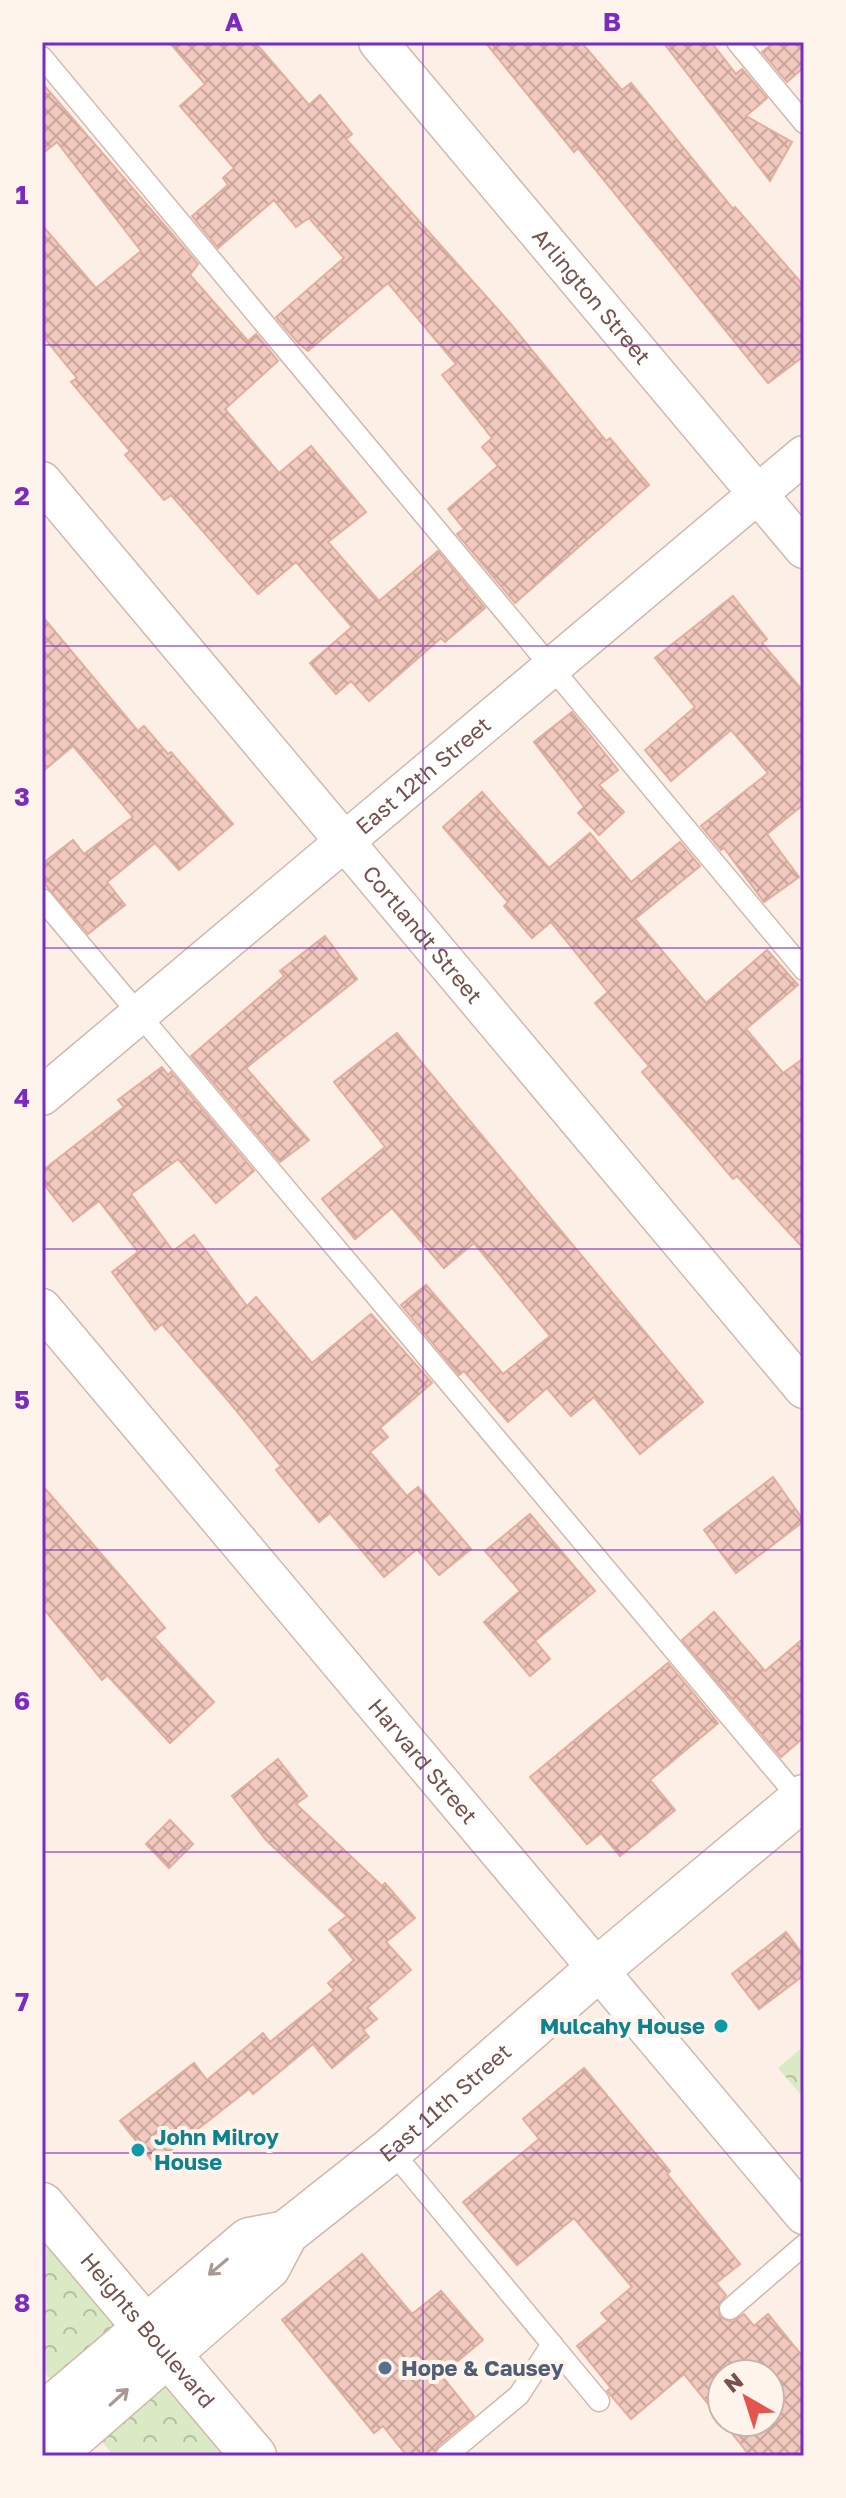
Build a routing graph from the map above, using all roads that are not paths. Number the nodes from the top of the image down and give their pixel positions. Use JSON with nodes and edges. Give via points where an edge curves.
{"nodes":[{"id":1,"x":378,"y":42,"type":"edge"},
{"id":2,"x":737,"y":42,"type":"edge"},
{"id":3,"x":42,"y":57,"type":"edge"},
{"id":4,"x":804,"y":123,"type":"edge"},
{"id":5,"x":804,"y":455,"type":"edge"},
{"id":6,"x":42,"y":481,"type":"edge"},
{"id":7,"x":758,"y":494,"type":"junction"},
{"id":8,"x":804,"y":549,"type":"edge"},
{"id":9,"x":552,"y":668,"type":"junction"},
{"id":10,"x":345,"y":842,"type":"junction"},
{"id":11,"x":42,"y":899,"type":"edge"},
{"id":12,"x":804,"y":970,"type":"edge"},
{"id":13,"x":139,"y":1015,"type":"junction"},
{"id":14,"x":42,"y":1096,"type":"edge"},
{"id":15,"x":42,"y":1308,"type":"edge"},
{"id":16,"x":804,"y":1389,"type":"edge"},
{"id":17,"x":803,"y":1801,"type":"edge"},
{"id":18,"x":598,"y":1969,"type":"junction"},
{"id":19,"x":391,"y":2150,"type":"junction"},
{"id":20,"x":42,"y":2205,"type":"edge"},
{"id":21,"x":804,"y":2215,"type":"edge"},
{"id":22,"x":804,"y":2245,"type":"edge"},
{"id":23,"x":730,"y":2309,"type":"dead end"},
{"id":24,"x":157,"y":2341,"type":"junction"},
{"id":25,"x":552,"y":2344,"type":"junction"},
{"id":26,"x":599,"y":2401,"type":"dead end"},
{"id":27,"x":56,"y":2431,"type":"edge"},
{"id":28,"x":254,"y":2456,"type":"edge"},
{"id":29,"x":446,"y":2456,"type":"edge"}],
"edges":[{"from":1,"to":7,"type":"street","name":"Arlington Street"},
{"from":2,"to":4,"type":"lane"},
{"from":3,"to":9,"type":"lane"},
{"from":5,"to":7,"type":"street","name":"East 12th Street"},
{"from":6,"to":10,"type":"street","name":"Cortlandt Street"},
{"from":7,"to":8,"type":"street","name":"Arlington Street"},
{"from":7,"to":9,"type":"street","name":"East 12th Street"},
{"from":9,"to":10,"type":"street","name":"East 12th Street"},
{"from":9,"to":12,"type":"lane"},
{"from":10,"to":13,"type":"street","name":"East 12th Street"},
{"from":10,"to":16,"type":"street","name":"Cortlandt Street"},
{"from":11,"to":13,"type":"lane"},
{"from":13,"to":14,"type":"street","name":"East 12th Street"},
{"from":13,"to":17,"type":"lane"},
{"from":15,"to":18,"type":"street","name":"Harvard Street"},
{"from":17,"to":18,"type":"main road","name":"East 11th Street"},
{"from":18,"to":19,"type":"main road","name":"East 11th Street"},
{"from":18,"to":21,"type":"street","name":"Harvard Street"},
{"from":19,"to":24,"type":"main road","name":"East 11th Street","via":[[286,2233],[268,2267]]},
{"from":19,"to":25,"type":"lane"},
{"from":20,"to":24,"type":"main road","name":"Heights Boulevard"},
{"from":22,"to":23,"type":"lane"},
{"from":24,"to":27,"type":"main road","name":"East 11th Street"},
{"from":24,"to":28,"type":"main road","name":"Heights Boulevard"},
{"from":25,"to":26,"type":"lane"},
{"from":25,"to":29,"type":"lane","via":[[519,2395]]}]}
